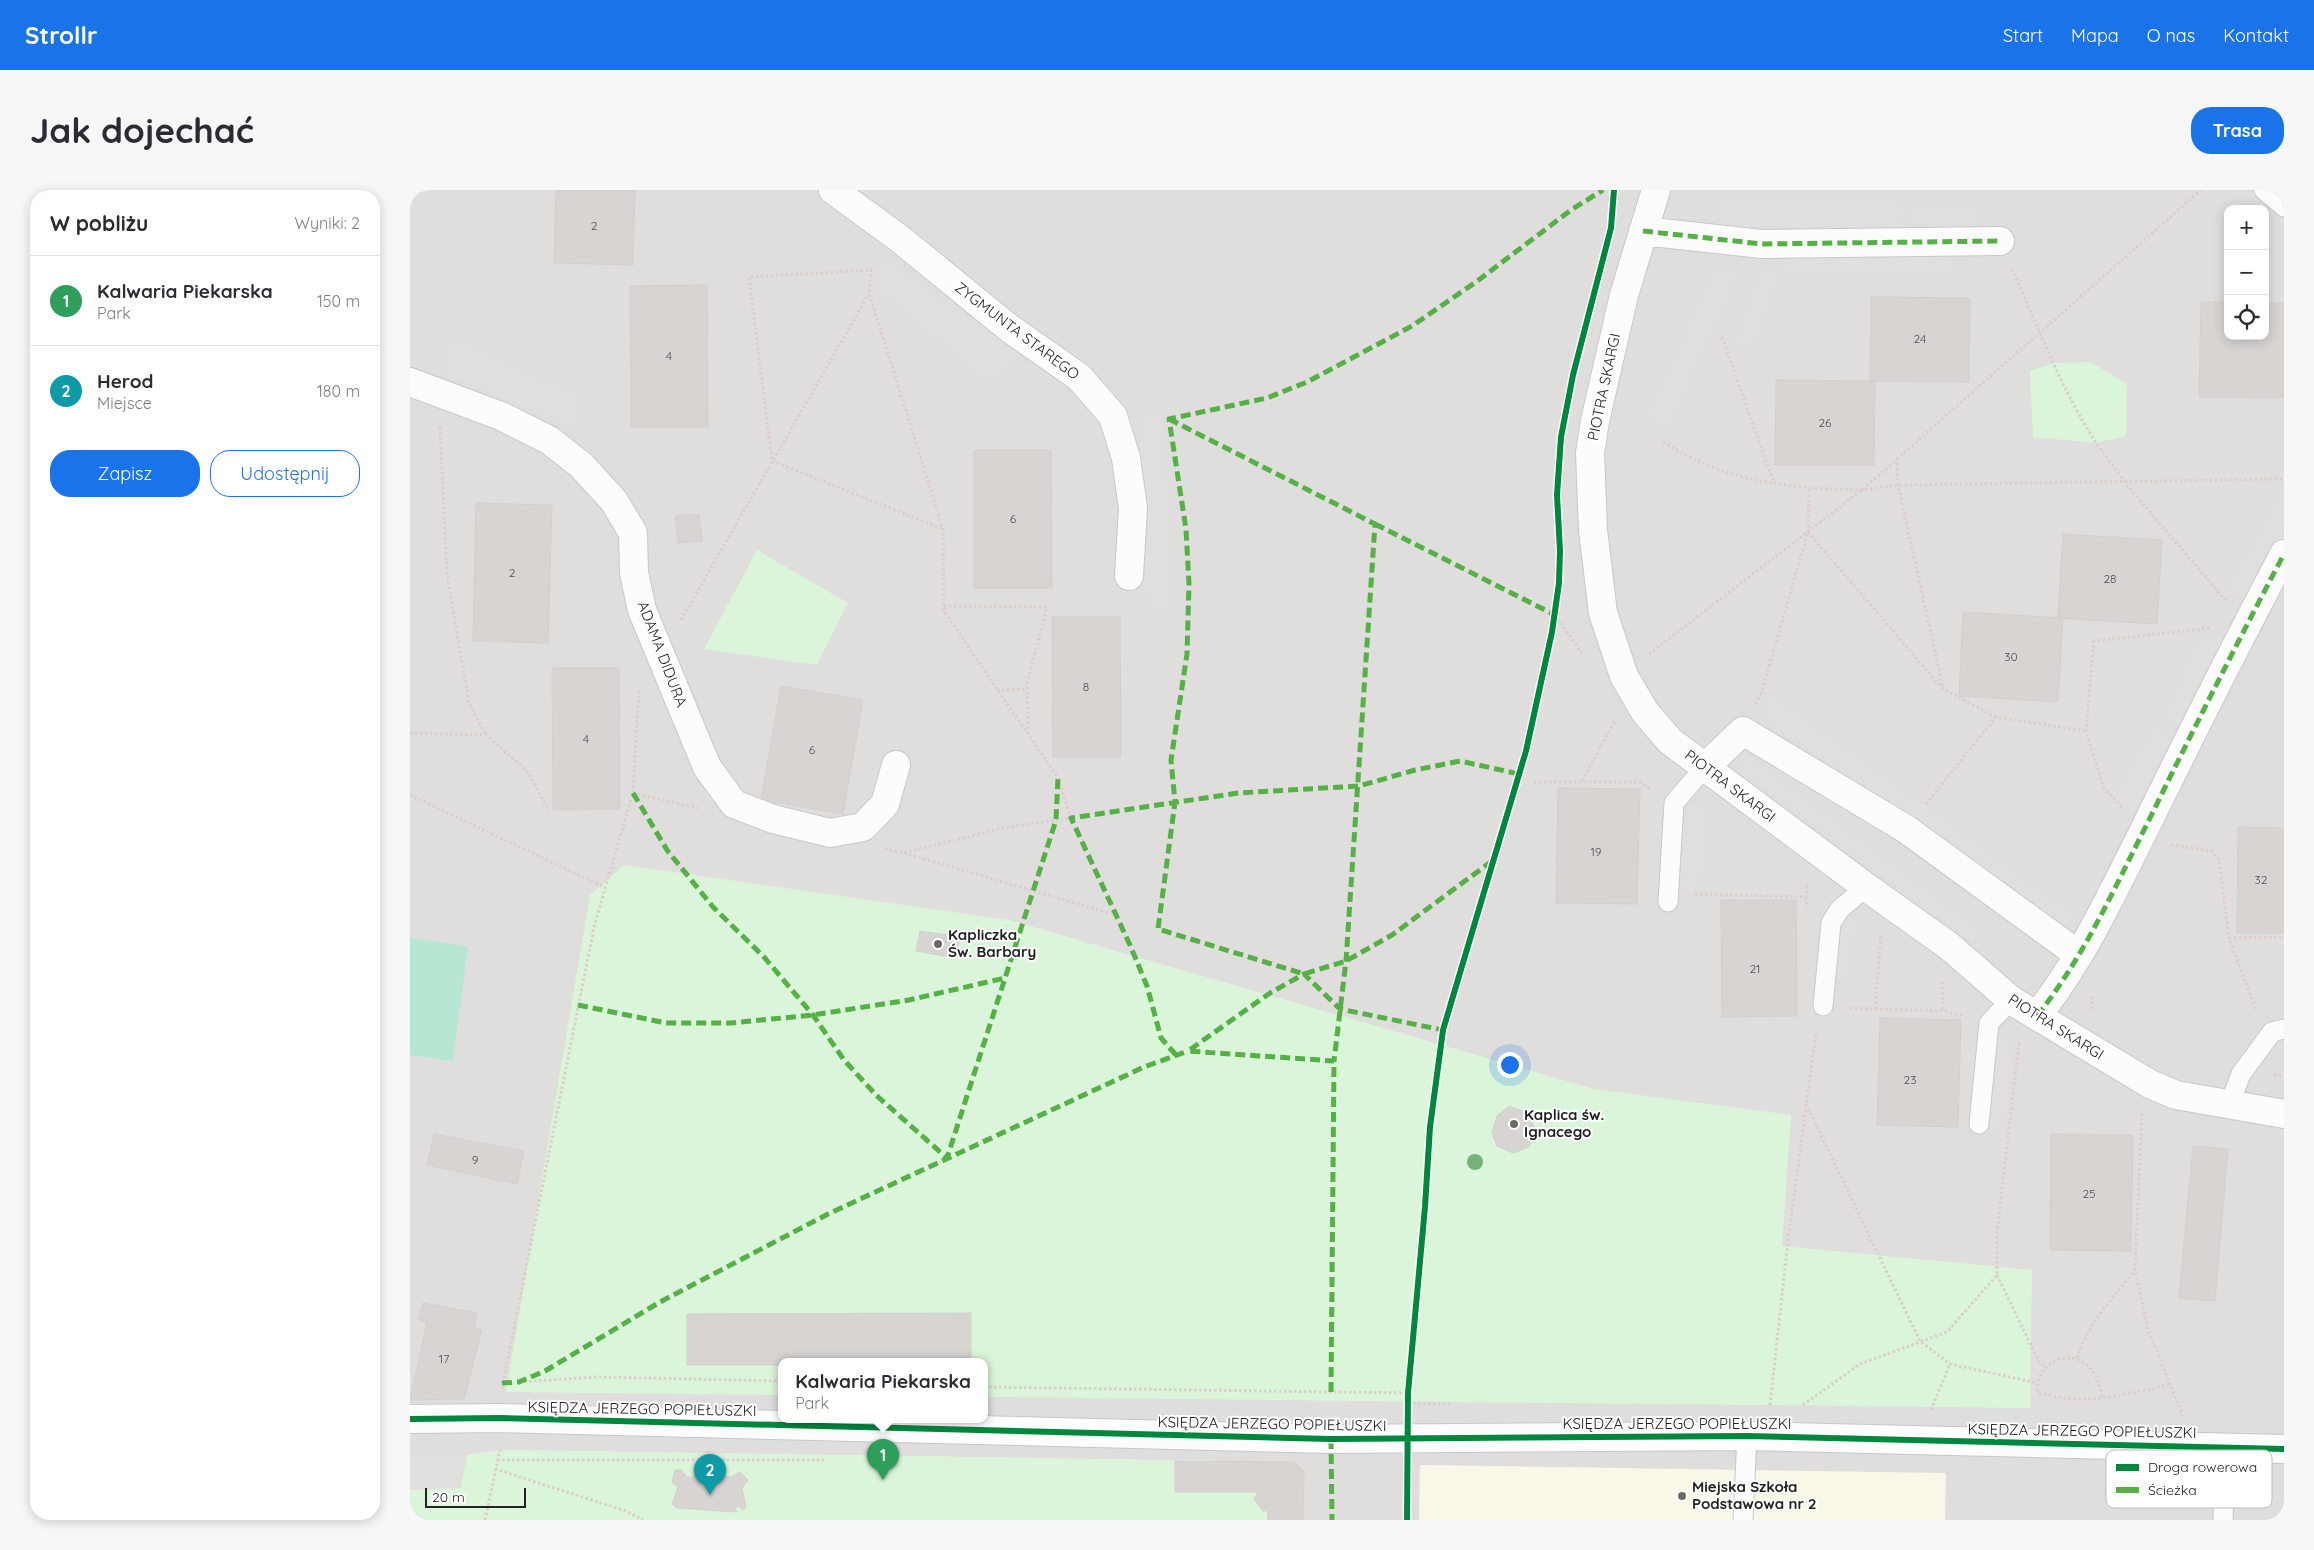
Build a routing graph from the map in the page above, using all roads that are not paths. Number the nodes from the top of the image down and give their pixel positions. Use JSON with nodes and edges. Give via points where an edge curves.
{"nodes":[{"id":1,"x":833,"y":190,"type":"edge"},
{"id":2,"x":1656,"y":190,"type":"edge"},
{"id":3,"x":2264,"y":190,"type":"edge"},
{"id":4,"x":2284,"y":207,"type":"edge"},
{"id":5,"x":1643,"y":231,"type":"junction"},
{"id":6,"x":2000,"y":241,"type":"road end"},
{"id":7,"x":410,"y":382,"type":"edge"},
{"id":8,"x":2284,"y":554,"type":"edge"},
{"id":9,"x":1129,"y":576,"type":"dead end"},
{"id":10,"x":896,"y":765,"type":"dead end"},
{"id":11,"x":1704,"y":768,"type":"junction"},
{"id":12,"x":1866,"y":887,"type":"junction"},
{"id":13,"x":1668,"y":898,"type":"road end"},
{"id":14,"x":2079,"y":955,"type":"junction"},
{"id":15,"x":2011,"y":1000,"type":"junction"},
{"id":16,"x":1823,"y":1006,"type":"road end"},
{"id":17,"x":2037,"y":1016,"type":"junction"},
{"id":18,"x":2278,"y":1030,"type":"edge"},
{"id":19,"x":2229,"y":1106,"type":"junction"},
{"id":20,"x":2284,"y":1114,"type":"edge"},
{"id":21,"x":1979,"y":1124,"type":"dead end"},
{"id":22,"x":410,"y":1419,"type":"edge"},
{"id":23,"x":1747,"y":1436,"type":"junction"},
{"id":24,"x":2226,"y":1447,"type":"junction"},
{"id":25,"x":2284,"y":1449,"type":"edge"},
{"id":26,"x":2226,"y":1450,"type":"edge"},
{"id":27,"x":1743,"y":1520,"type":"edge"}],
"edges":[{"from":1,"to":9,"type":"street","name":"ZYGMUNTA STAREGO","via":[[900,239],[1009,328],[1079,377],[1113,416],[1126,458],[1133,508]]},
{"from":2,"to":5,"type":"street","name":"PIOTRA SKARGI"},
{"from":3,"to":4,"type":"lane"},
{"from":5,"to":6,"type":"street","via":[[1762,244]]},
{"from":5,"to":11,"type":"street","name":"PIOTRA SKARGI","via":[[1622,304],[1590,453],[1598,576],[1603,613],[1624,676],[1645,712],[1670,741]]},
{"from":7,"to":10,"type":"street","name":"ADAMA DIDURA","via":[[501,416],[549,440],[582,465],[614,500],[633,533],[634,572],[642,610],[707,767],[734,804],[773,819],[830,833],[863,827],[885,804]]},
{"from":8,"to":14,"type":"street","via":[[2100,921]]},
{"from":11,"to":12,"type":"street","name":"PIOTRA SKARGI"},
{"from":11,"to":13,"type":"lane","via":[[1674,803]]},
{"from":11,"to":14,"type":"street","via":[[1743,731],[1906,829]]},
{"from":12,"to":15,"type":"street","name":"PIOTRA SKARGI","via":[[1949,946]]},
{"from":12,"to":16,"type":"lane","via":[[1840,909],[1831,923]]},
{"from":14,"to":17,"type":"street"},
{"from":15,"to":17,"type":"street","name":"PIOTRA SKARGI"},
{"from":15,"to":21,"type":"lane","via":[[1989,1024]]},
{"from":17,"to":19,"type":"street","name":"PIOTRA SKARGI","via":[[2150,1084],[2176,1095]]},
{"from":18,"to":19,"type":"lane","via":[[2241,1074]]},
{"from":19,"to":20,"type":"street","name":"PIOTRA SKARGI"},
{"from":22,"to":23,"type":"street","name":"KSIĘDZA JERZEGO POPIEŁUSZKI","via":[[500,1418],[1330,1439]]},
{"from":23,"to":24,"type":"street","name":"KSIĘDZA JERZEGO POPIEŁUSZKI"},
{"from":23,"to":27,"type":"lane"},
{"from":24,"to":25,"type":"street","name":"KSIĘDZA JERZEGO POPIEŁUSZKI"},
{"from":24,"to":26,"type":"lane"}]}
